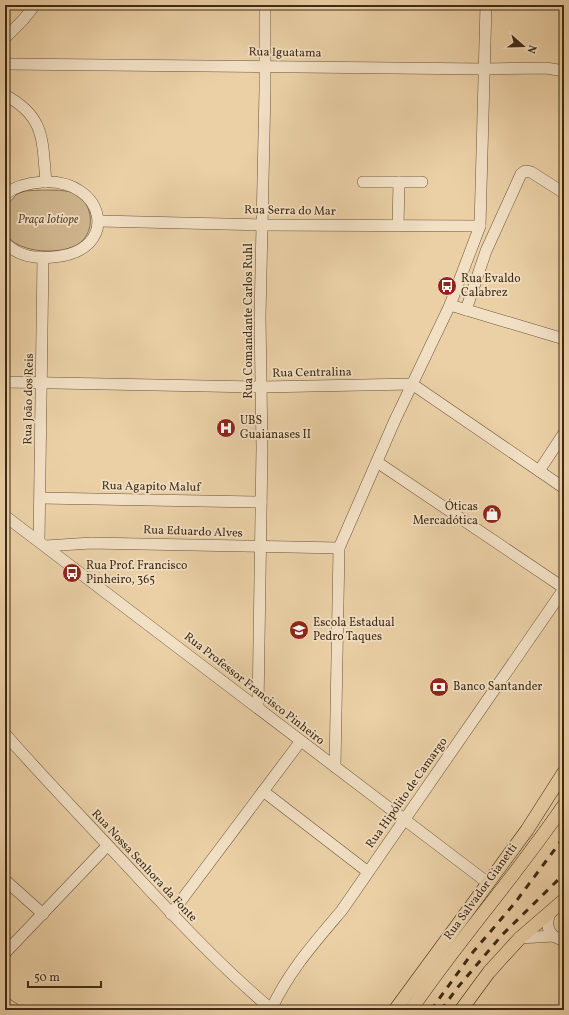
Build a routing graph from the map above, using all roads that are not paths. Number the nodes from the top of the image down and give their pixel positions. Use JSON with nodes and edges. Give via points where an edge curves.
{"nodes":[{"id":1,"x":35,"y":5,"type":"edge"},
{"id":2,"x":265,"y":5,"type":"edge"},
{"id":3,"x":486,"y":5,"type":"edge"},
{"id":4,"x":5,"y":38,"type":"edge"},
{"id":5,"x":5,"y":64,"type":"edge"},
{"id":6,"x":266,"y":66,"type":"junction"},
{"id":7,"x":485,"y":69,"type":"junction"},
{"id":8,"x":564,"y":71,"type":"edge"},
{"id":9,"x":5,"y":96,"type":"edge"},
{"id":10,"x":46,"y":182,"type":"junction"},
{"id":11,"x":364,"y":182,"type":"dead end"},
{"id":12,"x":399,"y":182,"type":"junction"},
{"id":13,"x":422,"y":182,"type":"dead end"},
{"id":14,"x":564,"y":193,"type":"edge"},
{"id":15,"x":5,"y":194,"type":"edge"},
{"id":16,"x":99,"y":221,"type":"junction"},
{"id":17,"x":262,"y":225,"type":"junction"},
{"id":18,"x":398,"y":225,"type":"junction"},
{"id":19,"x":480,"y":226,"type":"junction"},
{"id":20,"x":5,"y":243,"type":"edge"},
{"id":21,"x":43,"y":258,"type":"junction"},
{"id":22,"x":450,"y":305,"type":"junction"},
{"id":23,"x":466,"y":310,"type":"junction"},
{"id":24,"x":564,"y":339,"type":"edge"},
{"id":25,"x":5,"y":382,"type":"edge"},
{"id":26,"x":42,"y":383,"type":"junction"},
{"id":27,"x":412,"y":384,"type":"junction"},
{"id":28,"x":262,"y":387,"type":"junction"},
{"id":29,"x":564,"y":433,"type":"edge"},
{"id":30,"x":377,"y":462,"type":"junction"},
{"id":31,"x":539,"y":471,"type":"junction"},
{"id":32,"x":564,"y":488,"type":"edge"},
{"id":33,"x":40,"y":498,"type":"junction"},
{"id":34,"x":261,"y":502,"type":"junction"},
{"id":35,"x":5,"y":516,"type":"edge"},
{"id":36,"x":43,"y":543,"type":"junction"},
{"id":37,"x":260,"y":547,"type":"junction"},
{"id":38,"x":339,"y":548,"type":"junction"},
{"id":39,"x":564,"y":588,"type":"edge"},
{"id":40,"x":258,"y":708,"type":"junction"},
{"id":41,"x":5,"y":734,"type":"edge"},
{"id":42,"x":300,"y":742,"type":"junction"},
{"id":43,"x":335,"y":767,"type":"junction"},
{"id":44,"x":564,"y":772,"type":"edge"},
{"id":45,"x":263,"y":792,"type":"junction"},
{"id":46,"x":564,"y":805,"type":"edge"},
{"id":47,"x":404,"y":819,"type":"junction"},
{"id":48,"x":107,"y":846,"type":"junction"},
{"id":49,"x":368,"y":872,"type":"junction"},
{"id":50,"x":5,"y":880,"type":"edge"},
{"id":51,"x":488,"y":883,"type":"junction"},
{"id":52,"x":564,"y":900,"type":"edge"},
{"id":53,"x":550,"y":913,"type":"junction"},
{"id":54,"x":43,"y":914,"type":"junction"},
{"id":55,"x":171,"y":914,"type":"junction"},
{"id":56,"x":553,"y":936,"type":"junction"},
{"id":57,"x":520,"y":938,"type":"junction"},
{"id":58,"x":564,"y":941,"type":"edge"},
{"id":59,"x":5,"y":953,"type":"edge"},
{"id":60,"x":5,"y":1004,"type":"edge"},
{"id":61,"x":271,"y":1009,"type":"edge"},
{"id":62,"x":14,"y":1010,"type":"edge"},
{"id":63,"x":395,"y":1010,"type":"edge"},
{"id":64,"x":411,"y":1010,"type":"edge"},
{"id":65,"x":461,"y":1010,"type":"edge"}],
"edges":[{"from":1,"to":4,"type":"street"},
{"from":2,"to":6,"type":"street","name":"Rua Comandante Carlos Ruhl"},
{"from":3,"to":7,"type":"street"},
{"from":5,"to":6,"type":"street","name":"Rua Iguatama"},
{"from":6,"to":7,"type":"street","name":"Rua Iguatama"},
{"from":6,"to":17,"type":"street","name":"Rua Comandante Carlos Ruhl"},
{"from":7,"to":8,"type":"street","name":"Rua Iguatama","via":[[546,68]]},
{"from":7,"to":19,"type":"street"},
{"from":9,"to":10,"type":"street","via":[[23,106],[38,126]]},
{"from":10,"to":15,"type":"street","via":[[15,187]]},
{"from":10,"to":16,"type":"street","via":[[66,184],[80,191],[92,203]]},
{"from":11,"to":12,"type":"street"},
{"from":12,"to":13,"type":"street"},
{"from":12,"to":18,"type":"street"},
{"from":14,"to":23,"type":"street","via":[[525,170],[519,177],[497,225]]},
{"from":16,"to":17,"type":"street","name":"Rua Serra do Mar"},
{"from":16,"to":21,"type":"street","via":[[97,232],[81,249],[68,255]]},
{"from":17,"to":18,"type":"street","name":"Rua Serra do Mar"},
{"from":17,"to":28,"type":"street","name":"Rua Comandante Carlos Ruhl"},
{"from":18,"to":19,"type":"street","name":"Rua Serra do Mar"},
{"from":19,"to":22,"type":"street"},
{"from":20,"to":21,"type":"street","via":[[18,253]]},
{"from":21,"to":26,"type":"street","name":"Rua João dos Reis"},
{"from":22,"to":23,"type":"street"},
{"from":22,"to":27,"type":"street"},
{"from":23,"to":24,"type":"street"},
{"from":25,"to":26,"type":"street","name":"Rua Centralina"},
{"from":26,"to":28,"type":"street","name":"Rua Centralina"},
{"from":26,"to":33,"type":"street","name":"Rua João dos Reis"},
{"from":27,"to":28,"type":"street","name":"Rua Centralina"},
{"from":27,"to":30,"type":"street"},
{"from":27,"to":31,"type":"street"},
{"from":28,"to":34,"type":"street","name":"Rua Comandante Carlos Ruhl"},
{"from":29,"to":31,"type":"street"},
{"from":30,"to":38,"type":"street"},
{"from":30,"to":39,"type":"street"},
{"from":31,"to":32,"type":"street"},
{"from":33,"to":34,"type":"street","name":"Rua Agapito Maluf"},
{"from":33,"to":36,"type":"street","name":"Rua João dos Reis"},
{"from":34,"to":37,"type":"street","name":"Rua Comandante Carlos Ruhl"},
{"from":35,"to":36,"type":"street","name":"Rua Professor Francisco Pinheiro"},
{"from":36,"to":37,"type":"street","name":"Rua Eduardo Alves"},
{"from":36,"to":40,"type":"street","name":"Rua Professor Francisco Pinheiro"},
{"from":37,"to":38,"type":"street","name":"Rua Eduardo Alves"},
{"from":37,"to":40,"type":"street","name":"Rua Comandante Carlos Ruhl"},
{"from":38,"to":43,"type":"street"},
{"from":39,"to":47,"type":"street","name":"Rua Hipólito de Camargo"},
{"from":40,"to":42,"type":"street","name":"Rua Professor Francisco Pinheiro"},
{"from":41,"to":48,"type":"street","name":"Rua Nossa Senhora da Fonte"},
{"from":42,"to":43,"type":"street","name":"Rua Professor Francisco Pinheiro"},
{"from":42,"to":45,"type":"street"},
{"from":43,"to":47,"type":"street","name":"Rua Professor Francisco Pinheiro"},
{"from":44,"to":51,"type":"main road","name":"Rua Salvador Gianetti","via":[[527,830]]},
{"from":45,"to":49,"type":"street"},
{"from":45,"to":55,"type":"street"},
{"from":46,"to":64,"type":"main road","name":"Rua Salvador Gianetti"},
{"from":47,"to":49,"type":"street","name":"Rua Hipólito de Camargo"},
{"from":47,"to":51,"type":"street","name":"Rua Professor Francisco Pinheiro"},
{"from":48,"to":54,"type":"street"},
{"from":48,"to":55,"type":"street","name":"Rua Nossa Senhora da Fonte"},
{"from":49,"to":61,"type":"street","name":"Rua Hipólito de Camargo","via":[[342,910],[302,956],[280,989]]},
{"from":50,"to":54,"type":"street"},
{"from":51,"to":63,"type":"main road","name":"Rua Salvador Gianetti"},
{"from":52,"to":53,"type":"main road"},
{"from":53,"to":56,"type":"street","via":[[547,922]]},
{"from":53,"to":57,"type":"main road"},
{"from":54,"to":59,"type":"street"},
{"from":55,"to":61,"type":"street","name":"Rua Nossa Senhora da Fonte","via":[[237,980]]},
{"from":56,"to":57,"type":"street"},
{"from":56,"to":58,"type":"street"},
{"from":57,"to":65,"type":"main road","via":[[489,972]]},
{"from":60,"to":62,"type":"main road"}]}
